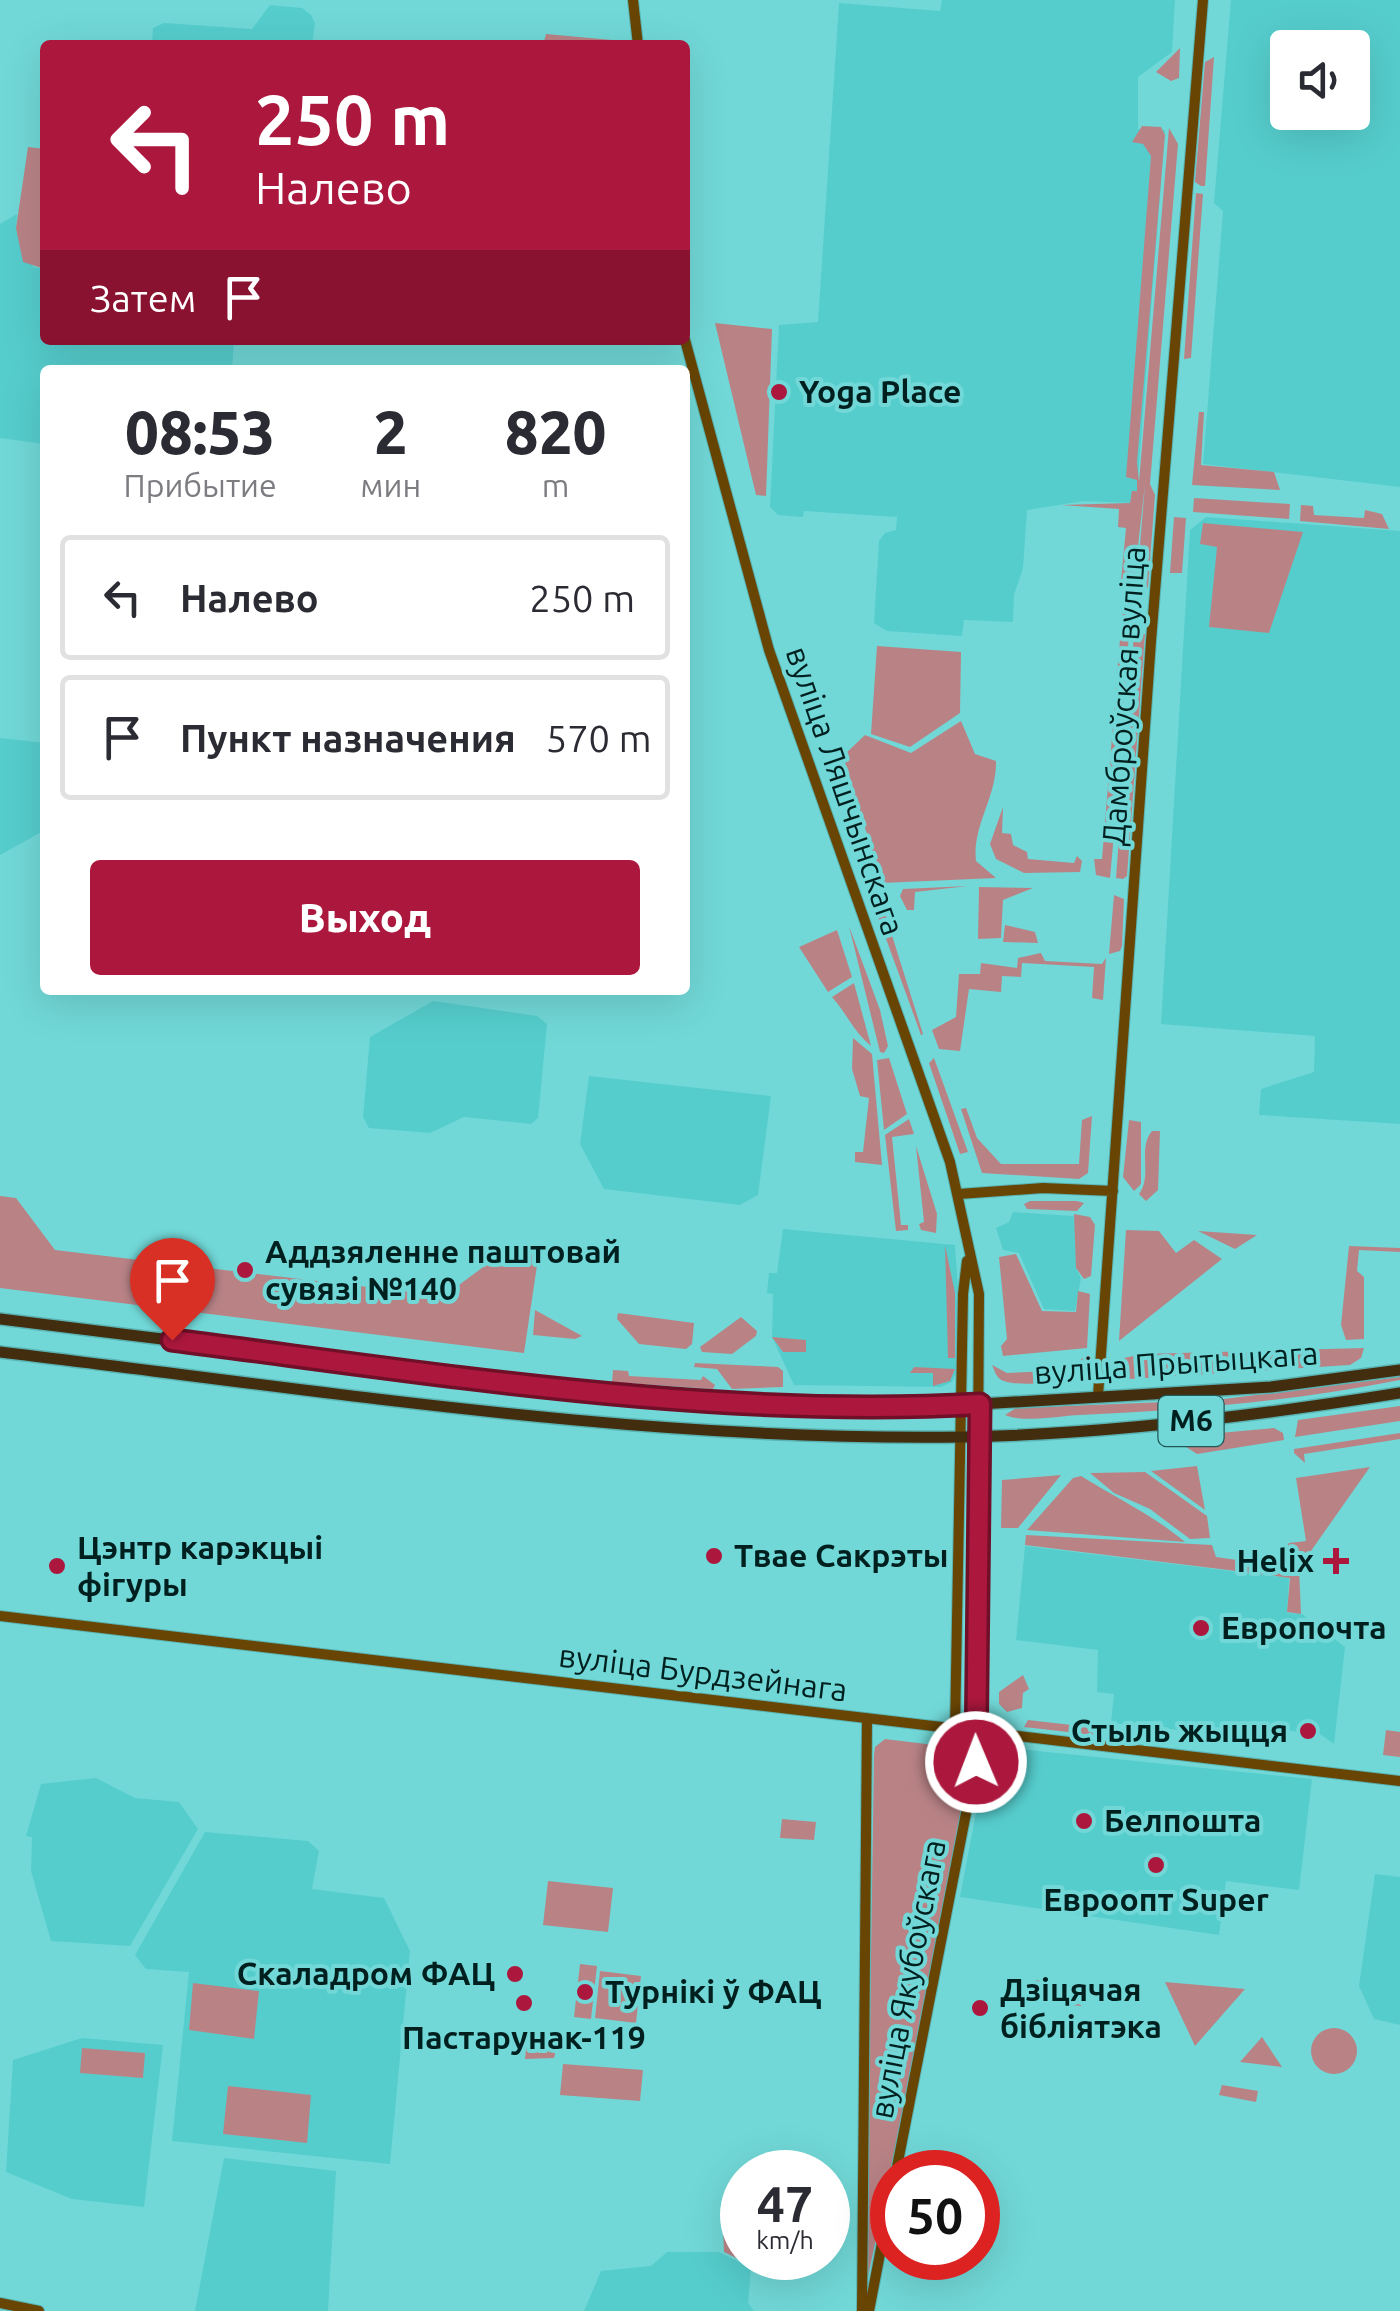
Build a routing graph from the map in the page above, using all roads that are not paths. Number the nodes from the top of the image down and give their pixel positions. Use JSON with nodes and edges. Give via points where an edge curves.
{"nodes":[{"id":1,"x":634,"y":0,"type":"edge"},
{"id":2,"x":1203,"y":0,"type":"edge"},
{"id":3,"x":638,"y":40,"type":"edge"},
{"id":4,"x":686,"y":345,"type":"edge"},
{"id":5,"x":1113,"y":1191,"type":"junction"},
{"id":6,"x":959,"y":1194,"type":"junction"},
{"id":7,"x":968,"y":1255,"type":"junction"},
{"id":8,"x":0,"y":1319,"type":"edge"},
{"id":9,"x":0,"y":1352,"type":"edge"},
{"id":10,"x":1400,"y":1370,"type":"edge"},
{"id":11,"x":1400,"y":1393,"type":"edge"},
{"id":12,"x":1098,"y":1396,"type":"junction"},
{"id":13,"x":980,"y":1404,"type":"junction"},
{"id":14,"x":962,"y":1405,"type":"junction"},
{"id":15,"x":980,"y":1436,"type":"junction"},
{"id":16,"x":962,"y":1437,"type":"junction"},
{"id":17,"x":0,"y":1616,"type":"edge"},
{"id":18,"x":867,"y":1718,"type":"junction"},
{"id":19,"x":955,"y":1729,"type":"junction"},
{"id":20,"x":976,"y":1732,"type":"junction"},
{"id":21,"x":1400,"y":1782,"type":"edge"},
{"id":22,"x":900,"y":2150,"type":"edge"},
{"id":23,"x":873,"y":2280,"type":"edge"},
{"id":24,"x":0,"y":2303,"type":"edge"},
{"id":25,"x":40,"y":2311,"type":"edge"},
{"id":26,"x":866,"y":2311,"type":"edge"}],
"edges":[{"from":1,"to":3,"type":"main road"},
{"from":2,"to":5,"type":"main road","name":"Дамброўская вуліца"},
{"from":4,"to":6,"type":"main road","name":"вуліца Ляшчынскага","via":[[772,661]]},
{"from":5,"to":6,"type":"main road"},
{"from":5,"to":12,"type":"main road","name":"Дамброўская вуліца"},
{"from":6,"to":7,"type":"main road","name":"вуліца Ляшчынскага"},
{"from":7,"to":13,"type":"main road","name":"вуліца Ляшчынскага","via":[[979,1294]]},
{"from":7,"to":14,"type":"main road","name":"вуліца Ляшчынскага"},
{"from":8,"to":14,"type":"main road","name":"вуліца Прытыцкага","number":"М6","via":[[607,1394],[742,1404]]},
{"from":9,"to":16,"type":"main road","name":"вуліца Прытыцкага","number":"М6","via":[[604,1422]]},
{"from":10,"to":12,"type":"main road","name":"вуліца Прытыцкага","number":"М6"},
{"from":11,"to":15,"type":"main road","name":"вуліца Прытыцкага","number":"М6","via":[[1210,1420]]},
{"from":12,"to":13,"type":"main road","name":"вуліца Прытыцкага","number":"М6"},
{"from":13,"to":14,"type":"main road","name":"вуліца Прытыцкага","number":"М6"},
{"from":13,"to":15,"type":"main road","name":"вуліца Ляшчынскага"},
{"from":14,"to":16,"type":"main road","name":"вуліца Ляшчынскага"},
{"from":15,"to":16,"type":"main road","name":"вуліца Прытыцкага","number":"М6"},
{"from":15,"to":20,"type":"main road","name":"вуліца Якубоўскага"},
{"from":16,"to":19,"type":"main road"},
{"from":17,"to":18,"type":"main road","name":"вуліца Бурдзейнага"},
{"from":18,"to":19,"type":"main road","name":"вуліца Бурдзейнага"},
{"from":18,"to":26,"type":"main road","name":"вуліца Якубоўскага"},
{"from":19,"to":20,"type":"main road","name":"вуліца Бурдзейнага"},
{"from":20,"to":21,"type":"main road","name":"вуліца Бурдзейнага"},
{"from":20,"to":22,"type":"main road","name":"вуліца Якубоўскага","via":[[976,1762]]},
{"from":23,"to":26,"type":"main road","name":"вуліца Якубоўскага"},
{"from":24,"to":25,"type":"main road"}]}
